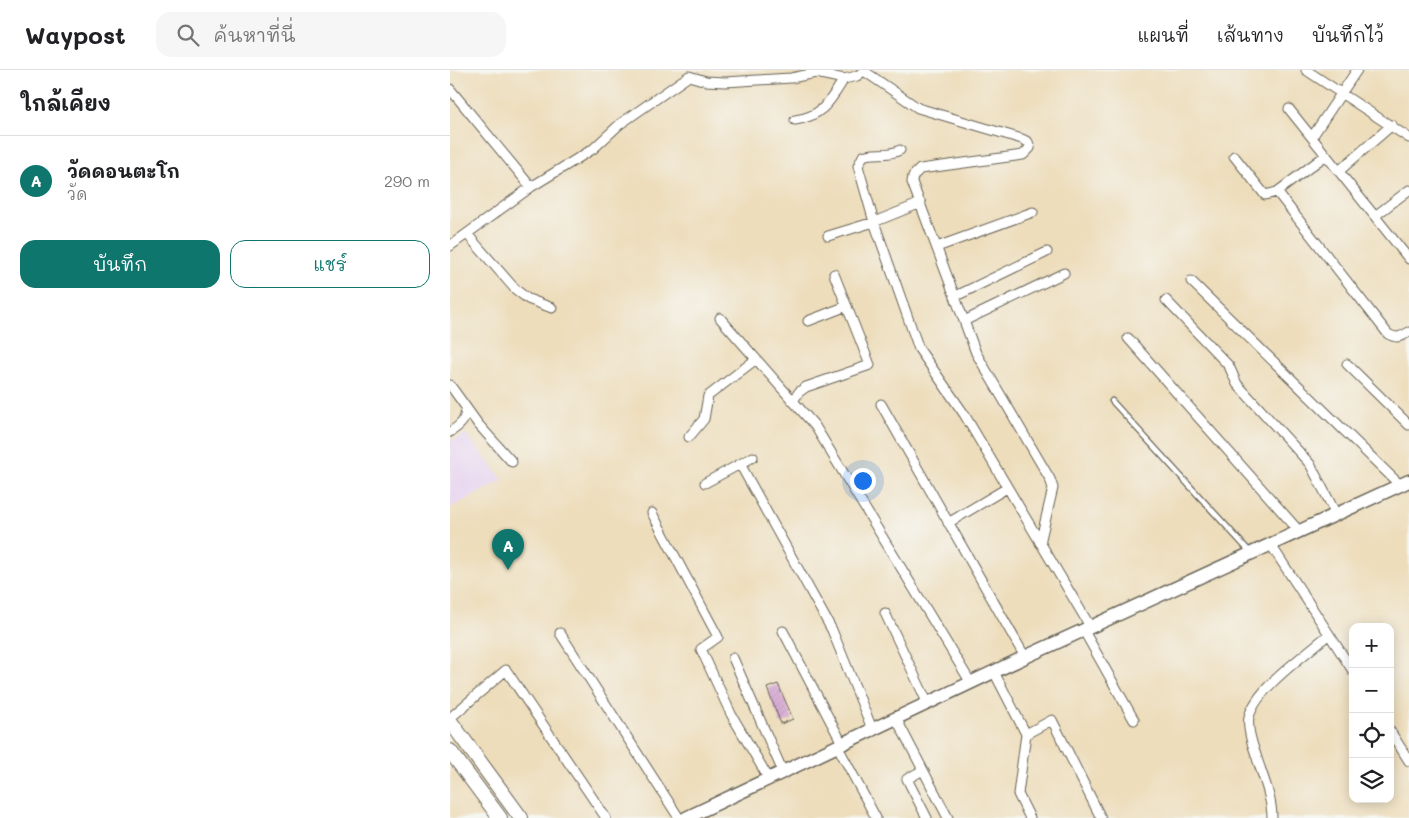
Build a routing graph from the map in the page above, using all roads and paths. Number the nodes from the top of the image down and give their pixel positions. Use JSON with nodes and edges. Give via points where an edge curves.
{"nodes":[{"id":1,"x":1306,"y":70,"type":"edge"},
{"id":2,"x":1357,"y":70,"type":"edge"},
{"id":3,"x":864,"y":71,"type":"edge"},
{"id":4,"x":689,"y":73,"type":"edge"},
{"id":5,"x":844,"y":79,"type":"junction"},
{"id":6,"x":450,"y":90,"type":"edge"},
{"id":7,"x":1342,"y":92,"type":"junction"},
{"id":8,"x":1289,"y":109,"type":"dead end"},
{"id":9,"x":795,"y":120,"type":"dead end"},
{"id":10,"x":1392,"y":125,"type":"junction"},
{"id":11,"x":1312,"y":138,"type":"junction"},
{"id":12,"x":1409,"y":138,"type":"edge"},
{"id":13,"x":900,"y":150,"type":"dead end"},
{"id":14,"x":1326,"y":155,"type":"junction"},
{"id":15,"x":1234,"y":156,"type":"dead end"},
{"id":16,"x":1339,"y":171,"type":"junction"},
{"id":17,"x":531,"y":187,"type":"junction"},
{"id":18,"x":1409,"y":190,"type":"edge"},
{"id":19,"x":1277,"y":192,"type":"junction"},
{"id":20,"x":921,"y":203,"type":"junction"},
{"id":21,"x":1032,"y":212,"type":"dead end"},
{"id":22,"x":1376,"y":216,"type":"junction"},
{"id":23,"x":874,"y":222,"type":"junction"},
{"id":24,"x":467,"y":234,"type":"junction"},
{"id":25,"x":828,"y":236,"type":"dead end"},
{"id":26,"x":450,"y":246,"type":"edge"},
{"id":27,"x":937,"y":247,"type":"junction"},
{"id":28,"x":1047,"y":252,"type":"dead end"},
{"id":29,"x":1409,"y":258,"type":"edge"},
{"id":30,"x":1064,"y":273,"type":"dead end"},
{"id":31,"x":834,"y":274,"type":"dead end"},
{"id":32,"x":1191,"y":281,"type":"dead end"},
{"id":33,"x":956,"y":296,"type":"junction"},
{"id":34,"x":1166,"y":300,"type":"dead end"},
{"id":35,"x":847,"y":306,"type":"junction"},
{"id":36,"x":552,"y":308,"type":"dead end"},
{"id":37,"x":720,"y":318,"type":"dead end"},
{"id":38,"x":964,"y":320,"type":"junction"},
{"id":39,"x":808,"y":321,"type":"dead end"},
{"id":40,"x":1409,"y":332,"type":"edge"},
{"id":41,"x":1128,"y":338,"type":"dead end"},
{"id":42,"x":755,"y":360,"type":"junction"},
{"id":43,"x":1347,"y":364,"type":"dead end"},
{"id":44,"x":450,"y":385,"type":"edge"},
{"id":45,"x":793,"y":401,"type":"junction"},
{"id":46,"x":1112,"y":401,"type":"dead end"},
{"id":47,"x":880,"y":404,"type":"dead end"},
{"id":48,"x":466,"y":408,"type":"junction"},
{"id":49,"x":1409,"y":425,"type":"edge"},
{"id":50,"x":450,"y":432,"type":"edge"},
{"id":51,"x":690,"y":437,"type":"dead end"},
{"id":52,"x":753,"y":457,"type":"dead end"},
{"id":53,"x":512,"y":462,"type":"dead end"},
{"id":54,"x":740,"y":464,"type":"junction"},
{"id":55,"x":706,"y":482,"type":"dead end"},
{"id":56,"x":1405,"y":483,"type":"edge"},
{"id":57,"x":1007,"y":488,"type":"junction"},
{"id":58,"x":652,"y":513,"type":"dead end"},
{"id":59,"x":1336,"y":514,"type":"junction"},
{"id":60,"x":948,"y":524,"type":"junction"},
{"id":61,"x":1298,"y":531,"type":"junction"},
{"id":62,"x":1040,"y":543,"type":"junction"},
{"id":63,"x":1271,"y":544,"type":"junction"},
{"id":64,"x":1252,"y":554,"type":"junction"},
{"id":65,"x":885,"y":613,"type":"dead end"},
{"id":66,"x":1088,"y":630,"type":"junction"},
{"id":67,"x":783,"y":631,"type":"dead end"},
{"id":68,"x":560,"y":633,"type":"dead end"},
{"id":69,"x":1329,"y":634,"type":"junction"},
{"id":70,"x":1025,"y":657,"type":"junction"},
{"id":71,"x":734,"y":658,"type":"dead end"},
{"id":72,"x":1351,"y":668,"type":"edge"},
{"id":73,"x":994,"y":672,"type":"junction"},
{"id":74,"x":971,"y":683,"type":"junction"},
{"id":75,"x":928,"y":704,"type":"junction"},
{"id":76,"x":450,"y":720,"type":"edge"},
{"id":77,"x":897,"y":720,"type":"junction"},
{"id":78,"x":1134,"y":720,"type":"dead end"},
{"id":79,"x":873,"y":731,"type":"junction"},
{"id":80,"x":1026,"y":734,"type":"junction"},
{"id":81,"x":450,"y":735,"type":"edge"},
{"id":82,"x":1394,"y":737,"type":"edge"},
{"id":83,"x":841,"y":746,"type":"junction"},
{"id":84,"x":450,"y":751,"type":"edge"},
{"id":85,"x":1409,"y":761,"type":"edge"},
{"id":86,"x":450,"y":766,"type":"edge"},
{"id":87,"x":923,"y":770,"type":"junction"},
{"id":88,"x":783,"y":772,"type":"junction"},
{"id":89,"x":769,"y":779,"type":"junction"},
{"id":90,"x":488,"y":818,"type":"edge"},
{"id":91,"x":500,"y":818,"type":"edge"},
{"id":92,"x":511,"y":818,"type":"edge"},
{"id":93,"x":521,"y":818,"type":"edge"},
{"id":94,"x":606,"y":818,"type":"edge"},
{"id":95,"x":679,"y":818,"type":"edge"},
{"id":96,"x":686,"y":818,"type":"edge"},
{"id":97,"x":876,"y":818,"type":"edge"},
{"id":98,"x":927,"y":818,"type":"edge"},
{"id":99,"x":948,"y":818,"type":"edge"},
{"id":100,"x":1030,"y":818,"type":"edge"},
{"id":101,"x":1101,"y":818,"type":"edge"},
{"id":102,"x":1272,"y":818,"type":"edge"}],
"edges":[{"from":1,"to":7,"type":"street"},
{"from":2,"to":7,"type":"street"},
{"from":3,"to":5,"type":"street"},
{"from":3,"to":20,"type":"street","via":[[918,108],[1028,142],[1030,148],[1023,155],[920,169],[912,182]]},
{"from":4,"to":5,"type":"street","via":[[706,81],[725,82],[791,78],[816,73]]},
{"from":4,"to":17,"type":"street","via":[[620,124],[593,149]]},
{"from":5,"to":9,"type":"street","via":[[819,113]]},
{"from":6,"to":17,"type":"street"},
{"from":7,"to":10,"type":"street"},
{"from":7,"to":11,"type":"street"},
{"from":8,"to":11,"type":"street"},
{"from":10,"to":12,"type":"street"},
{"from":10,"to":16,"type":"street"},
{"from":11,"to":14,"type":"street"},
{"from":13,"to":23,"type":"street","via":[[886,155],[867,154],[859,160],[859,173]]},
{"from":14,"to":16,"type":"street"},
{"from":14,"to":19,"type":"street"},
{"from":15,"to":19,"type":"street","via":[[1265,195]]},
{"from":16,"to":22,"type":"street"},
{"from":17,"to":24,"type":"street"},
{"from":18,"to":22,"type":"street"},
{"from":19,"to":40,"type":"street","via":[[1388,334],[1400,337]]},
{"from":20,"to":23,"type":"street"},
{"from":20,"to":27,"type":"street"},
{"from":21,"to":27,"type":"street"},
{"from":22,"to":29,"type":"street"},
{"from":23,"to":25,"type":"street"},
{"from":23,"to":57,"type":"street","via":[[919,348],[964,414]]},
{"from":24,"to":26,"type":"street"},
{"from":24,"to":36,"type":"street","via":[[516,289],[528,299]]},
{"from":27,"to":33,"type":"street"},
{"from":28,"to":33,"type":"street"},
{"from":30,"to":38,"type":"street"},
{"from":31,"to":35,"type":"street"},
{"from":32,"to":56,"type":"street"},
{"from":33,"to":38,"type":"street"},
{"from":34,"to":59,"type":"street","via":[[1229,366],[1238,384],[1310,464]]},
{"from":35,"to":39,"type":"street"},
{"from":35,"to":45,"type":"street","via":[[870,365],[806,387]]},
{"from":37,"to":42,"type":"street"},
{"from":38,"to":62,"type":"street","via":[[976,353],[1050,479],[1053,488]]},
{"from":41,"to":61,"type":"street"},
{"from":42,"to":45,"type":"street"},
{"from":42,"to":51,"type":"street","via":[[708,396],[704,419]]},
{"from":43,"to":49,"type":"street"},
{"from":44,"to":48,"type":"street"},
{"from":45,"to":74,"type":"street","via":[[816,426]]},
{"from":46,"to":64,"type":"lane"},
{"from":47,"to":60,"type":"street"},
{"from":48,"to":50,"type":"street","via":[[466,417],[461,425]]},
{"from":48,"to":53,"type":"street"},
{"from":52,"to":54,"type":"street"},
{"from":54,"to":55,"type":"street"},
{"from":54,"to":79,"type":"street","via":[[832,630]]},
{"from":56,"to":59,"type":"street"},
{"from":57,"to":60,"type":"street"},
{"from":57,"to":62,"type":"street"},
{"from":58,"to":89,"type":"street","via":[[718,637],[701,649],[731,714]]},
{"from":59,"to":61,"type":"street"},
{"from":60,"to":70,"type":"street"},
{"from":61,"to":63,"type":"street"},
{"from":62,"to":66,"type":"street"},
{"from":63,"to":64,"type":"street"},
{"from":63,"to":69,"type":"street"},
{"from":64,"to":66,"type":"street"},
{"from":65,"to":75,"type":"street"},
{"from":66,"to":70,"type":"street"},
{"from":66,"to":78,"type":"street"},
{"from":67,"to":83,"type":"street"},
{"from":68,"to":95,"type":"street"},
{"from":69,"to":72,"type":"street"},
{"from":69,"to":102,"type":"street","via":[[1270,686],[1253,708],[1249,719],[1251,741],[1271,802]]},
{"from":70,"to":73,"type":"street"},
{"from":71,"to":88,"type":"street"},
{"from":73,"to":74,"type":"street"},
{"from":73,"to":80,"type":"street"},
{"from":74,"to":75,"type":"street"},
{"from":75,"to":77,"type":"street"},
{"from":76,"to":93,"type":"main road"},
{"from":76,"to":94,"type":"street","via":[[506,670]]},
{"from":77,"to":79,"type":"street"},
{"from":77,"to":87,"type":"street"},
{"from":79,"to":83,"type":"street"},
{"from":80,"to":100,"type":"street","via":[[1018,794]]},
{"from":80,"to":101,"type":"street","via":[[1052,720]]},
{"from":81,"to":92,"type":"main road"},
{"from":82,"to":85,"type":"street"},
{"from":83,"to":88,"type":"street"},
{"from":83,"to":97,"type":"street"},
{"from":84,"to":91,"type":"main road"},
{"from":86,"to":90,"type":"main road"},
{"from":87,"to":98,"type":"street","via":[[907,779]]},
{"from":87,"to":99,"type":"street"},
{"from":88,"to":89,"type":"street"},
{"from":89,"to":96,"type":"street"}]}
